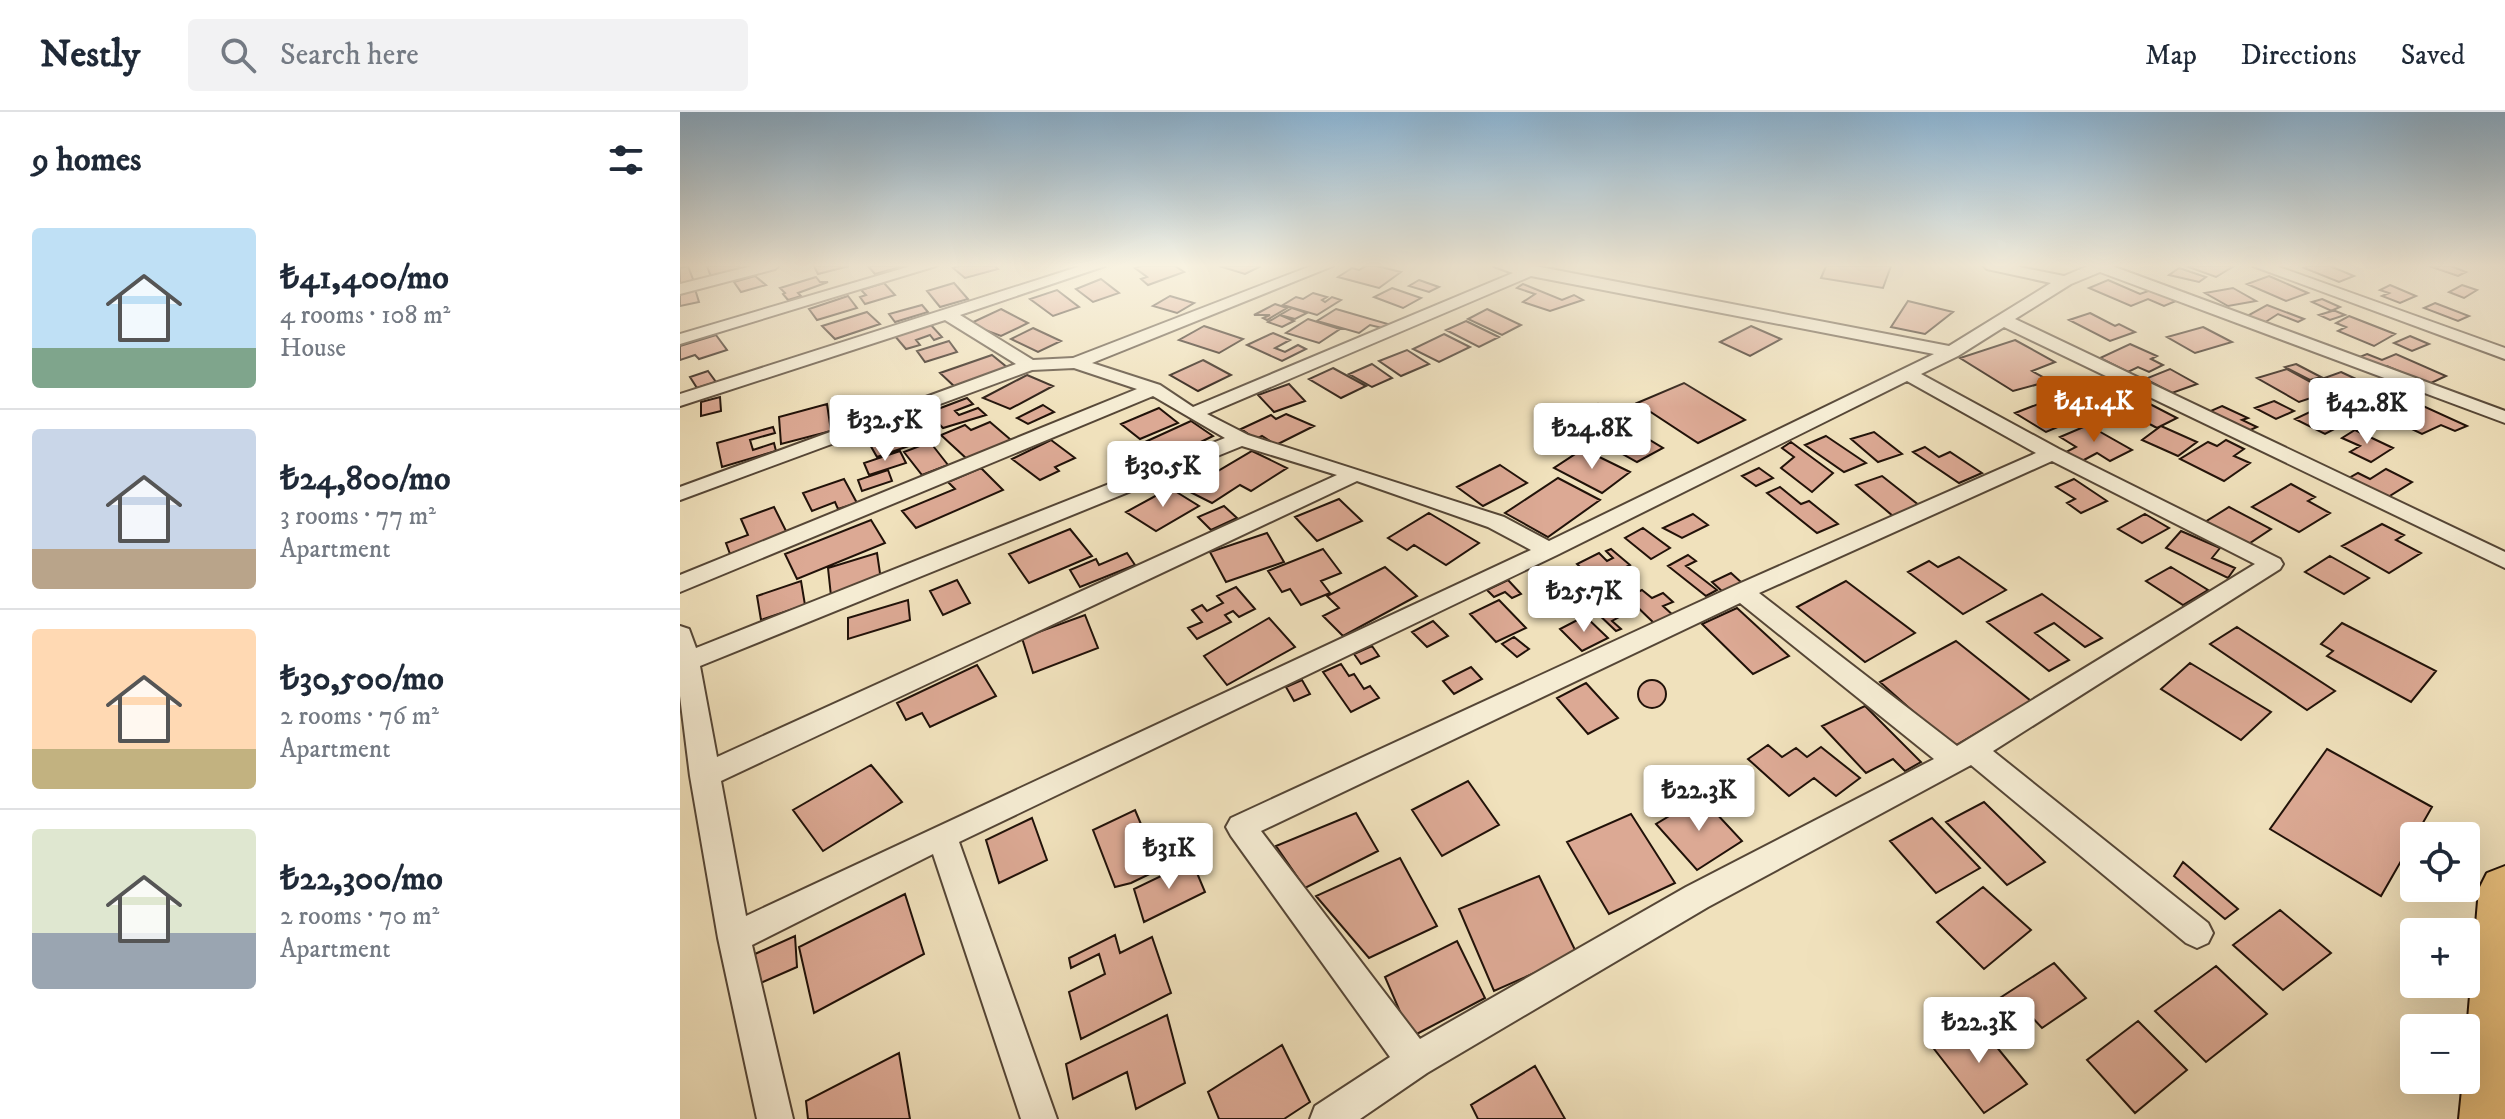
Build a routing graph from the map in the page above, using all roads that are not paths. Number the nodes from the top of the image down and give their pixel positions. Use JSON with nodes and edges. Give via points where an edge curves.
{"nodes":[{"id":1,"x":768,"y":313,"type":"edge"},
{"id":2,"x":949,"y":313,"type":"edge"},
{"id":3,"x":1204,"y":313,"type":"edge"},
{"id":4,"x":1429,"y":313,"type":"edge"},
{"id":5,"x":1758,"y":313,"type":"edge"},
{"id":6,"x":2011,"y":313,"type":"edge"},
{"id":7,"x":2226,"y":313,"type":"edge"},
{"id":8,"x":2391,"y":313,"type":"edge"},
{"id":9,"x":946,"y":314,"type":"junction"},
{"id":10,"x":2001,"y":319,"type":"junction"},
{"id":11,"x":680,"y":339,"type":"edge"},
{"id":12,"x":1952,"y":352,"type":"junction"},
{"id":13,"x":2505,"y":354,"type":"edge"},
{"id":14,"x":1075,"y":363,"type":"junction"},
{"id":15,"x":1030,"y":365,"type":"junction"},
{"id":16,"x":1907,"y":374,"type":"junction"},
{"id":17,"x":1154,"y":389,"type":"junction"},
{"id":18,"x":680,"y":400,"type":"edge"},
{"id":19,"x":1192,"y":414,"type":"junction"},
{"id":20,"x":2505,"y":417,"type":"edge"},
{"id":21,"x":1241,"y":439,"type":"junction"},
{"id":22,"x":2052,"y":453,"type":"junction"},
{"id":23,"x":1356,"y":474,"type":"junction"},
{"id":24,"x":680,"y":494,"type":"edge"},
{"id":25,"x":1549,"y":550,"type":"junction"},
{"id":26,"x":2505,"y":561,"type":"edge"},
{"id":27,"x":680,"y":584,"type":"edge"},
{"id":28,"x":1742,"y":592,"type":"junction"},
{"id":29,"x":684,"y":648,"type":"edge"},
{"id":30,"x":1964,"y":756,"type":"junction"},
{"id":31,"x":704,"y":776,"type":"junction"},
{"id":32,"x":942,"y":836,"type":"junction"},
{"id":33,"x":2505,"y":889,"type":"edge"},
{"id":34,"x":2197,"y":933,"type":"dead end"},
{"id":35,"x":734,"y":938,"type":"junction"},
{"id":36,"x":1415,"y":1061,"type":"junction"},
{"id":37,"x":775,"y":1119,"type":"edge"},
{"id":38,"x":1039,"y":1119,"type":"edge"},
{"id":39,"x":1328,"y":1119,"type":"edge"},
{"id":40,"x":2490,"y":1119,"type":"edge"}],
"edges":[{"from":1,"to":11,"type":"street"},
{"from":2,"to":9,"type":"street"},
{"from":3,"to":14,"type":"street"},
{"from":4,"to":19,"type":"street"},
{"from":5,"to":12,"type":"street"},
{"from":6,"to":10,"type":"street"},
{"from":7,"to":20,"type":"street"},
{"from":8,"to":13,"type":"street"},
{"from":9,"to":15,"type":"street"},
{"from":9,"to":18,"type":"street"},
{"from":10,"to":12,"type":"street"},
{"from":10,"to":26,"type":"street"},
{"from":12,"to":16,"type":"street"},
{"from":14,"to":15,"type":"street"},
{"from":14,"to":17,"type":"street"},
{"from":15,"to":24,"type":"street"},
{"from":16,"to":22,"type":"street"},
{"from":16,"to":25,"type":"street"},
{"from":17,"to":19,"type":"street"},
{"from":17,"to":27,"type":"street"},
{"from":19,"to":21,"type":"street"},
{"from":21,"to":23,"type":"street"},
{"from":21,"to":29,"type":"street"},
{"from":22,"to":28,"type":"street"},
{"from":22,"to":30,"type":"street","via":[[2272,564]]},
{"from":23,"to":25,"type":"street","via":[[1496,522]]},
{"from":23,"to":31,"type":"street"},
{"from":25,"to":32,"type":"street"},
{"from":28,"to":30,"type":"street"},
{"from":28,"to":36,"type":"street","via":[[1241,827]]},
{"from":29,"to":31,"type":"street"},
{"from":30,"to":34,"type":"street"},
{"from":30,"to":36,"type":"street","via":[[1697,897]]},
{"from":31,"to":35,"type":"street"},
{"from":32,"to":35,"type":"street"},
{"from":32,"to":38,"type":"street"},
{"from":33,"to":40,"type":"highway"},
{"from":35,"to":37,"type":"street"},
{"from":36,"to":39,"type":"street"}]}
